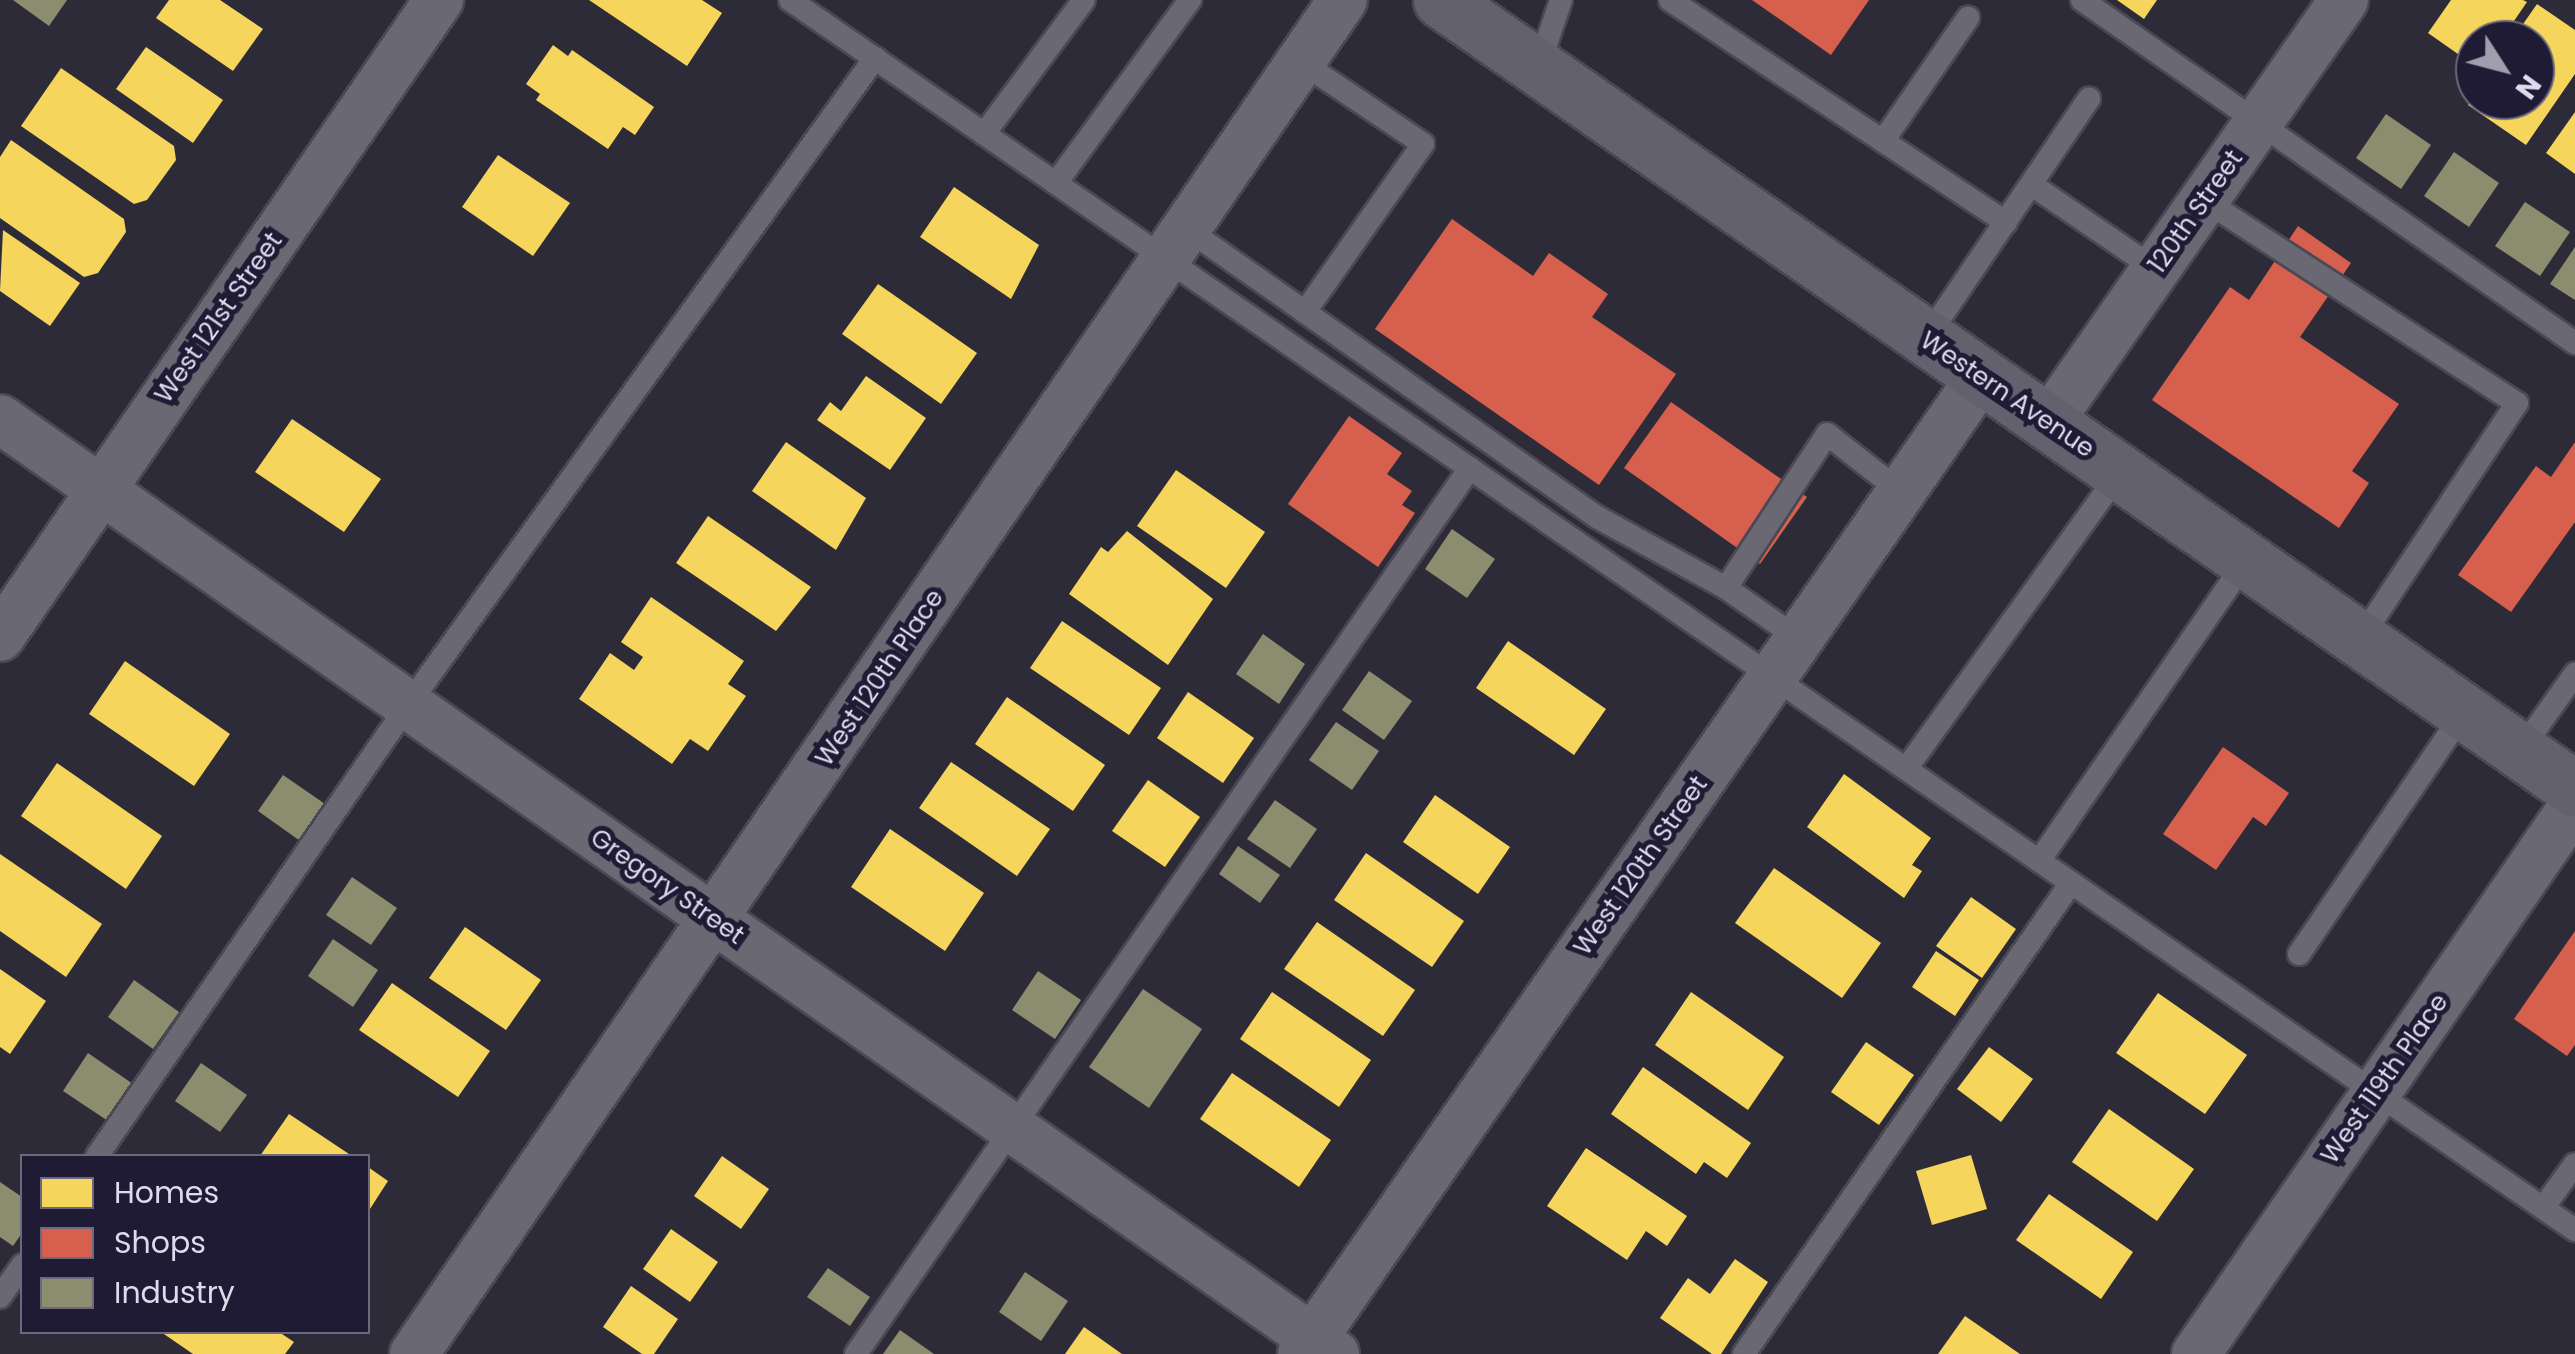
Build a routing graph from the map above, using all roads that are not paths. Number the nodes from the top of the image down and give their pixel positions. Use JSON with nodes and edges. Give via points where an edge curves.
{"nodes":[{"id":1,"x":439,"y":0,"type":"edge"},
{"id":2,"x":790,"y":0,"type":"edge"},
{"id":3,"x":1084,"y":0,"type":"edge"},
{"id":4,"x":1190,"y":0,"type":"edge"},
{"id":5,"x":1343,"y":0,"type":"edge"},
{"id":6,"x":1441,"y":0,"type":"edge"},
{"id":7,"x":1560,"y":0,"type":"edge"},
{"id":8,"x":1670,"y":0,"type":"edge"},
{"id":9,"x":2082,"y":0,"type":"edge"},
{"id":10,"x":2344,"y":0,"type":"edge"},
{"id":11,"x":1968,"y":18,"type":"dead end"},
{"id":12,"x":875,"y":58,"type":"junction"},
{"id":13,"x":1301,"y":62,"type":"junction"},
{"id":14,"x":1538,"y":68,"type":"junction"},
{"id":15,"x":2089,"y":99,"type":"dead end"},
{"id":16,"x":2260,"y":122,"type":"junction"},
{"id":17,"x":984,"y":134,"type":"junction"},
{"id":18,"x":1883,"y":141,"type":"junction"},
{"id":19,"x":1056,"y":184,"type":"junction"},
{"id":20,"x":2032,"y":185,"type":"junction"},
{"id":21,"x":2204,"y":200,"type":"junction"},
{"id":22,"x":2006,"y":222,"type":"junction"},
{"id":23,"x":1176,"y":244,"type":"junction"},
{"id":24,"x":2155,"y":269,"type":"junction"},
{"id":25,"x":1305,"y":312,"type":"junction"},
{"id":26,"x":1926,"y":340,"type":"junction"},
{"id":27,"x":2575,"y":343,"type":"edge"},
{"id":28,"x":1981,"y":378,"type":"junction"},
{"id":29,"x":0,"y":420,"type":"edge"},
{"id":30,"x":2048,"y":424,"type":"junction"},
{"id":31,"x":1470,"y":468,"type":"junction"},
{"id":32,"x":2120,"y":472,"type":"junction"},
{"id":33,"x":101,"y":490,"type":"junction"},
{"id":34,"x":1900,"y":492,"type":"junction"},
{"id":35,"x":2246,"y":560,"type":"junction"},
{"id":36,"x":1726,"y":588,"type":"junction"},
{"id":37,"x":0,"y":637,"type":"edge"},
{"id":38,"x":1799,"y":638,"type":"junction"},
{"id":39,"x":2360,"y":639,"type":"junction"},
{"id":40,"x":2575,"y":674,"type":"edge"},
{"id":41,"x":1772,"y":677,"type":"junction"},
{"id":42,"x":408,"y":706,"type":"junction"},
{"id":43,"x":2464,"y":712,"type":"junction"},
{"id":44,"x":2520,"y":751,"type":"junction"},
{"id":45,"x":1906,"y":769,"type":"junction"},
{"id":46,"x":2575,"y":789,"type":"edge"},
{"id":47,"x":2575,"y":804,"type":"edge"},
{"id":48,"x":2039,"y":861,"type":"junction"},
{"id":49,"x":2071,"y":883,"type":"junction"},
{"id":50,"x":715,"y":920,"type":"junction"},
{"id":51,"x":2299,"y":954,"type":"dead end"},
{"id":52,"x":2376,"y":1093,"type":"junction"},
{"id":53,"x":1012,"y":1128,"type":"junction"},
{"id":54,"x":98,"y":1154,"type":"edge"},
{"id":55,"x":2575,"y":1164,"type":"edge"},
{"id":56,"x":2544,"y":1208,"type":"junction"},
{"id":57,"x":2575,"y":1230,"type":"edge"},
{"id":58,"x":20,"y":1267,"type":"edge"},
{"id":59,"x":0,"y":1297,"type":"edge"},
{"id":60,"x":1316,"y":1349,"type":"edge"},
{"id":61,"x":414,"y":1354,"type":"edge"},
{"id":62,"x":856,"y":1354,"type":"edge"},
{"id":63,"x":1744,"y":1354,"type":"edge"},
{"id":64,"x":2196,"y":1354,"type":"edge"}],
"edges":[{"from":1,"to":33,"type":"street","name":"West 121st Street"},
{"from":2,"to":12,"type":"lane"},
{"from":3,"to":17,"type":"lane"},
{"from":4,"to":19,"type":"lane"},
{"from":5,"to":13,"type":"street","name":"West 120th Place"},
{"from":6,"to":14,"type":"main road","name":"Western Avenue"},
{"from":7,"to":14,"type":"lane"},
{"from":8,"to":18,"type":"lane"},
{"from":9,"to":16,"type":"lane"},
{"from":10,"to":16,"type":"street","name":"120th Street"},
{"from":11,"to":18,"type":"lane"},
{"from":12,"to":17,"type":"lane"},
{"from":12,"to":42,"type":"lane"},
{"from":13,"to":23,"type":"street","name":"West 120th Place"},
{"from":13,"to":25,"type":"lane","via":[[1423,144]]},
{"from":14,"to":26,"type":"main road","name":"Western Avenue"},
{"from":15,"to":20,"type":"lane"},
{"from":16,"to":21,"type":"street","name":"120th Street"},
{"from":16,"to":27,"type":"lane"},
{"from":17,"to":19,"type":"lane"},
{"from":18,"to":22,"type":"lane"},
{"from":19,"to":23,"type":"lane"},
{"from":20,"to":22,"type":"lane"},
{"from":20,"to":24,"type":"lane"},
{"from":21,"to":24,"type":"street","name":"120th Street"},
{"from":21,"to":39,"type":"lane","via":[[2517,403]]},
{"from":22,"to":26,"type":"lane"},
{"from":23,"to":25,"type":"lane"},
{"from":23,"to":31,"type":"lane"},
{"from":23,"to":50,"type":"street","name":"West 120th Place"},
{"from":24,"to":30,"type":"street","name":"120th Street"},
{"from":25,"to":36,"type":"lane","via":[[1597,517]]},
{"from":26,"to":28,"type":"main road","name":"Western Avenue"},
{"from":28,"to":30,"type":"main road","name":"Western Avenue"},
{"from":28,"to":34,"type":"street","name":"West 120th Street"},
{"from":29,"to":33,"type":"street","name":"Gregory Street"},
{"from":30,"to":32,"type":"main road","name":"Western Avenue"},
{"from":31,"to":41,"type":"lane"},
{"from":31,"to":53,"type":"lane"},
{"from":32,"to":35,"type":"main road","name":"Western Avenue"},
{"from":32,"to":45,"type":"lane"},
{"from":33,"to":37,"type":"street","name":"West 121st Street"},
{"from":33,"to":42,"type":"street","name":"Gregory Street"},
{"from":34,"to":36,"type":"lane","via":[[1827,434]]},
{"from":34,"to":38,"type":"street","name":"West 120th Street"},
{"from":35,"to":39,"type":"main road","name":"Western Avenue"},
{"from":35,"to":48,"type":"lane"},
{"from":36,"to":38,"type":"lane"},
{"from":38,"to":41,"type":"street","name":"West 120th Street"},
{"from":39,"to":43,"type":"main road","name":"Western Avenue"},
{"from":40,"to":44,"type":"lane"},
{"from":41,"to":45,"type":"lane"},
{"from":41,"to":60,"type":"street","name":"West 120th Street"},
{"from":42,"to":50,"type":"street","name":"Gregory Street"},
{"from":42,"to":54,"type":"lane"},
{"from":43,"to":44,"type":"main road","name":"Western Avenue"},
{"from":43,"to":51,"type":"lane"},
{"from":44,"to":46,"type":"main road","name":"Western Avenue"},
{"from":45,"to":48,"type":"lane"},
{"from":47,"to":52,"type":"street","name":"West 119th Place"},
{"from":48,"to":49,"type":"lane"},
{"from":49,"to":52,"type":"lane"},
{"from":49,"to":63,"type":"lane"},
{"from":50,"to":53,"type":"street","name":"Gregory Street"},
{"from":50,"to":61,"type":"street","name":"West 120th Place"},
{"from":52,"to":56,"type":"lane"},
{"from":52,"to":64,"type":"street","name":"West 119th Place"},
{"from":53,"to":60,"type":"street","name":"Gregory Street"},
{"from":53,"to":62,"type":"lane"},
{"from":55,"to":56,"type":"lane"},
{"from":56,"to":57,"type":"lane"},
{"from":58,"to":59,"type":"lane"}]}
